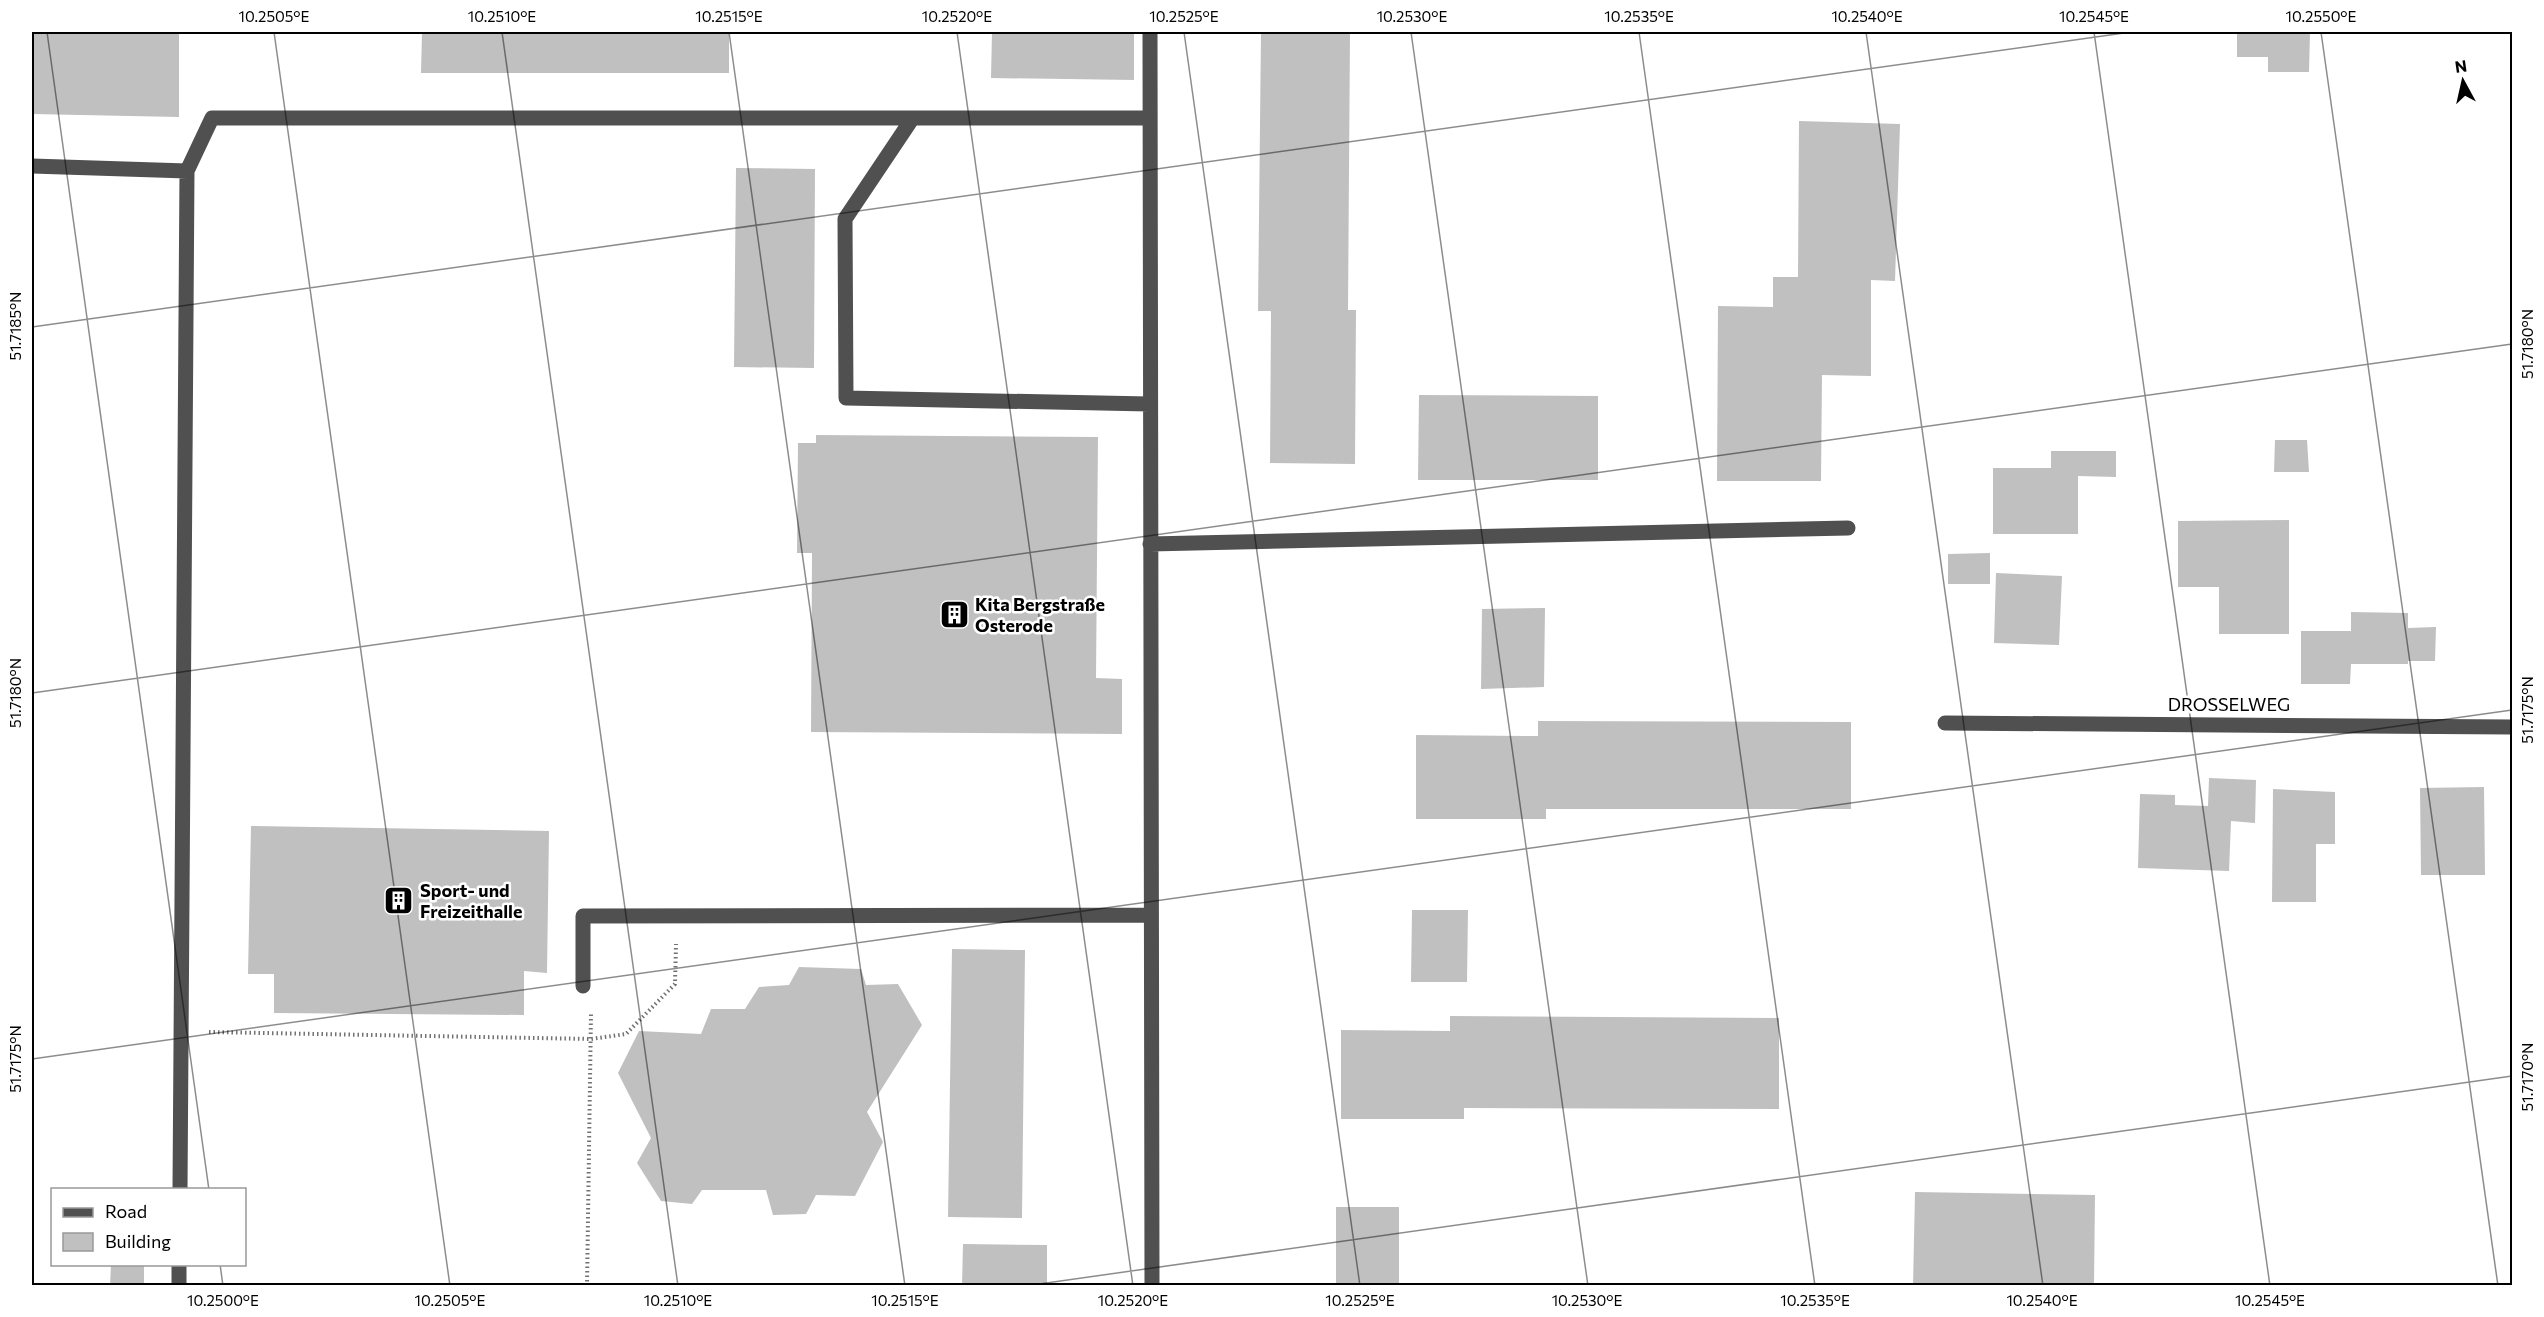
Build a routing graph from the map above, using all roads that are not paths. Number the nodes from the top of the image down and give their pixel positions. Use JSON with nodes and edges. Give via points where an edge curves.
{"nodes":[{"id":1,"x":1150,"y":32,"type":"edge"},
{"id":2,"x":912,"y":118,"type":"junction"},
{"id":3,"x":1148,"y":118,"type":"junction"},
{"id":4,"x":32,"y":166,"type":"edge"},
{"id":5,"x":187,"y":171,"type":"junction"},
{"id":6,"x":1149,"y":404,"type":"junction"},
{"id":7,"x":1848,"y":528,"type":"dead end"},
{"id":8,"x":1149,"y":544,"type":"junction"},
{"id":9,"x":1945,"y":723,"type":"dead end"},
{"id":10,"x":2512,"y":727,"type":"edge"},
{"id":11,"x":1151,"y":915,"type":"junction"},
{"id":12,"x":583,"y":986,"type":"road end"},
{"id":13,"x":180,"y":1188,"type":"edge"},
{"id":14,"x":179,"y":1266,"type":"edge"},
{"id":15,"x":179,"y":1286,"type":"edge"},
{"id":16,"x":1152,"y":1286,"type":"edge"}],
"edges":[{"from":1,"to":3,"type":"lane"},
{"from":2,"to":3,"type":"lane"},
{"from":2,"to":5,"type":"lane","via":[[212,118]]},
{"from":2,"to":6,"type":"lane","via":[[844,219],[846,398]]},
{"from":3,"to":6,"type":"lane"},
{"from":4,"to":5,"type":"lane"},
{"from":5,"to":13,"type":"lane"},
{"from":6,"to":8,"type":"lane"},
{"from":7,"to":8,"type":"lane"},
{"from":8,"to":11,"type":"lane"},
{"from":9,"to":10,"type":"lane","name":"DROSSELWEG"},
{"from":11,"to":12,"type":"lane","via":[[583,916]]},
{"from":11,"to":16,"type":"lane"},
{"from":14,"to":15,"type":"lane"}]}
